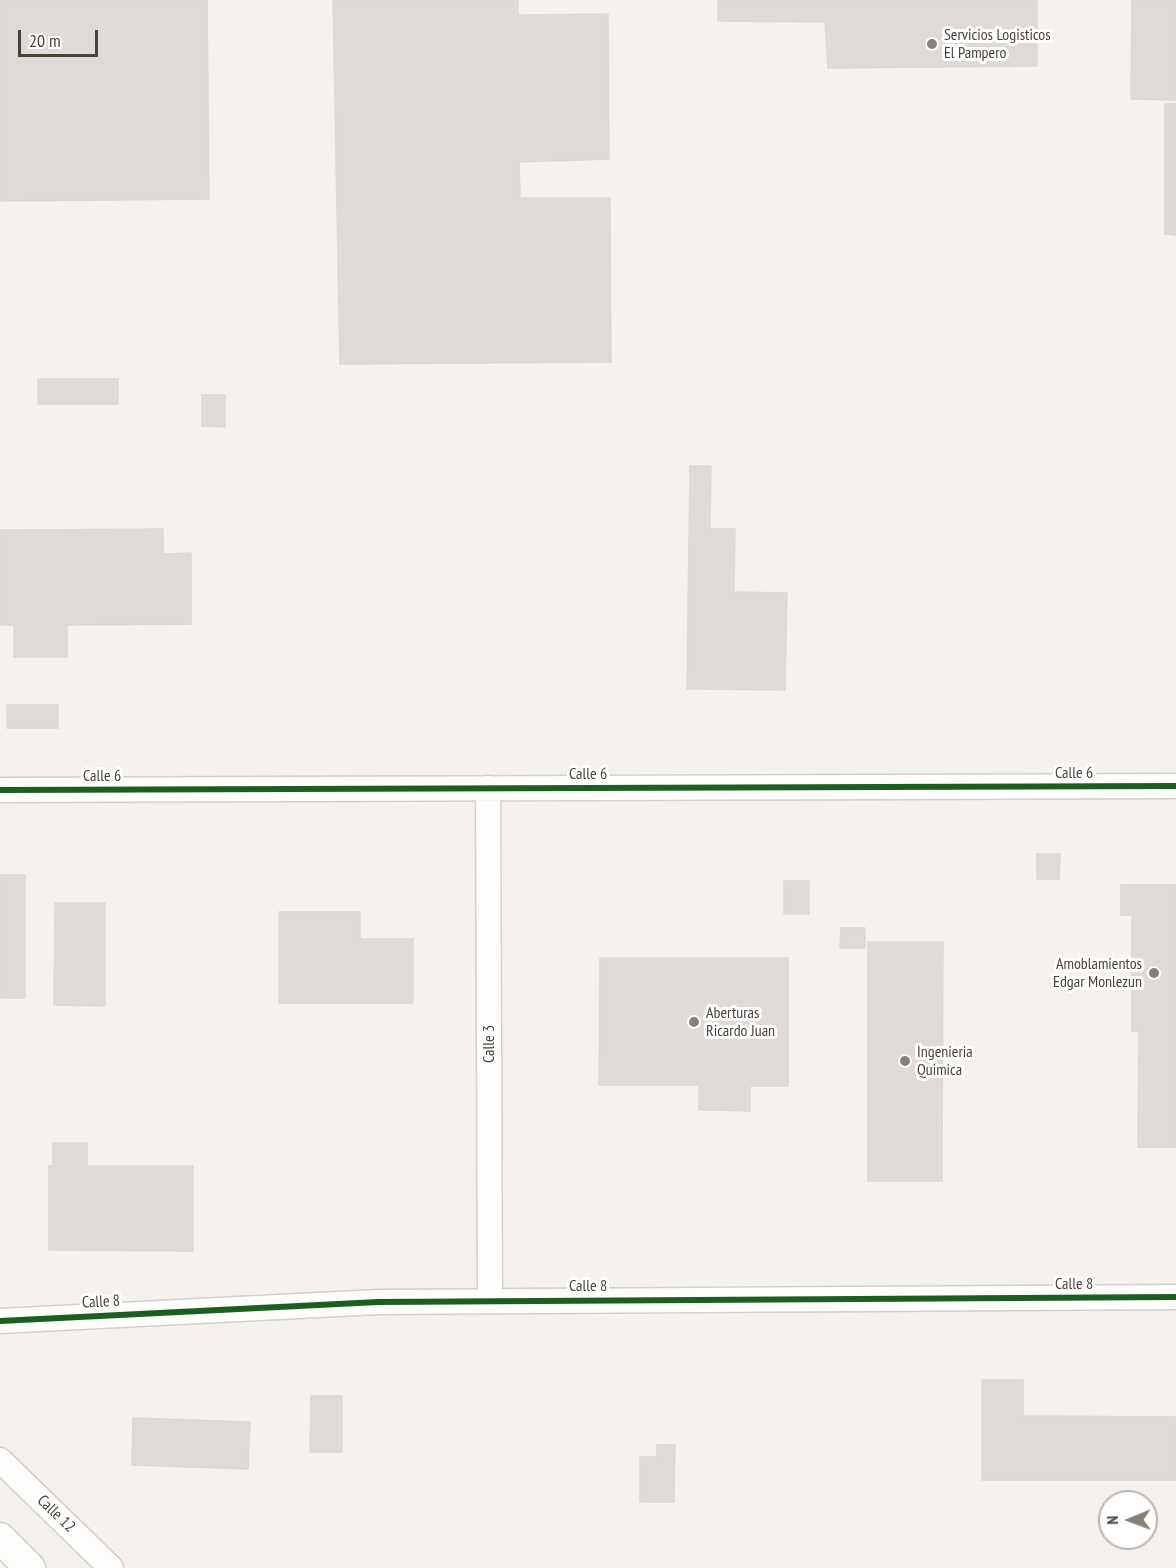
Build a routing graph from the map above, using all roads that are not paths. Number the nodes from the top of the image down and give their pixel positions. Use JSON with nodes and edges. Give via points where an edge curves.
{"nodes":[{"id":1,"x":1176,"y":786,"type":"edge"},
{"id":2,"x":488,"y":788,"type":"junction"},
{"id":3,"x":0,"y":790,"type":"edge"},
{"id":4,"x":1176,"y":1297,"type":"edge"},
{"id":5,"x":490,"y":1300,"type":"junction"},
{"id":6,"x":0,"y":1321,"type":"edge"},
{"id":7,"x":0,"y":1460,"type":"edge"},
{"id":8,"x":0,"y":1538,"type":"edge"},
{"id":9,"x":30,"y":1568,"type":"edge"},
{"id":10,"x":111,"y":1568,"type":"edge"}],
"edges":[{"from":1,"to":2,"type":"street","name":"Calle 6"},
{"from":2,"to":3,"type":"street","name":"Calle 6"},
{"from":2,"to":5,"type":"street","name":"Calle 3"},
{"from":4,"to":5,"type":"street","name":"Calle 8"},
{"from":5,"to":6,"type":"street","name":"Calle 8"},
{"from":7,"to":10,"type":"street","name":"Calle 12"},
{"from":8,"to":9,"type":"street"}]}
